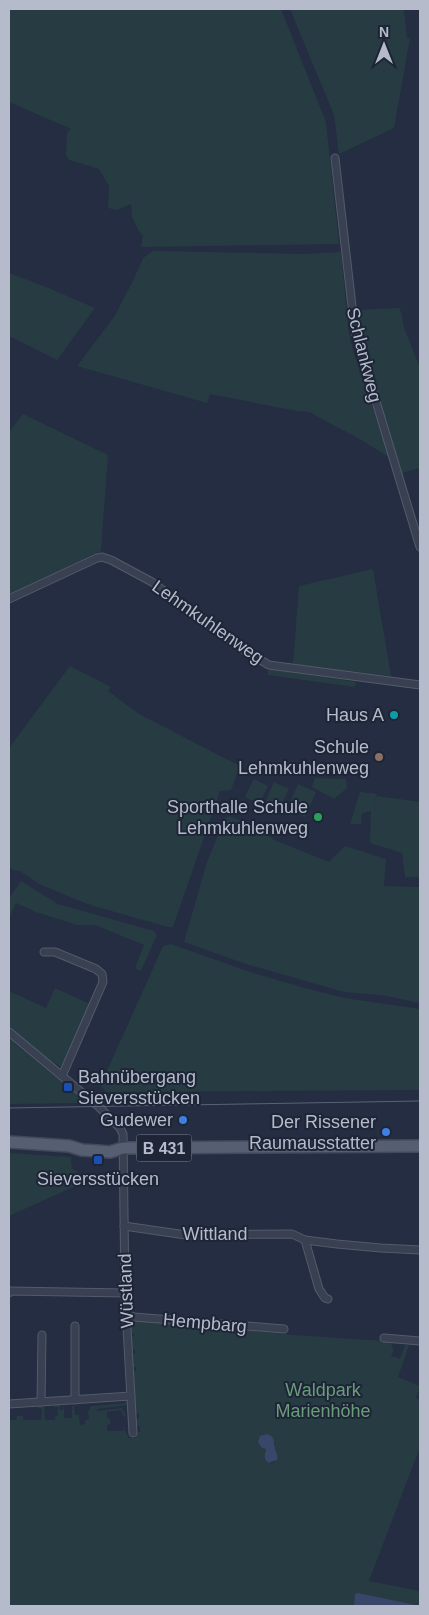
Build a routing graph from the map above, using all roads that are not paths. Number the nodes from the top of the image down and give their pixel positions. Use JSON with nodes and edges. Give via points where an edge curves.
{"nodes":[{"id":1,"x":335,"y":158,"type":"dead end"},
{"id":2,"x":418,"y":532,"type":"edge"},
{"id":3,"x":420,"y":547,"type":"edge"},
{"id":4,"x":9,"y":599,"type":"edge"},
{"id":5,"x":420,"y":685,"type":"edge"},
{"id":6,"x":44,"y":952,"type":"dead end"},
{"id":7,"x":9,"y":1032,"type":"edge"},
{"id":8,"x":62,"y":1076,"type":"junction"},
{"id":9,"x":9,"y":1142,"type":"edge"},
{"id":10,"x":420,"y":1146,"type":"edge"},
{"id":11,"x":123,"y":1148,"type":"junction"},
{"id":12,"x":124,"y":1226,"type":"junction"},
{"id":13,"x":306,"y":1240,"type":"junction"},
{"id":14,"x":420,"y":1250,"type":"edge"},
{"id":15,"x":9,"y":1293,"type":"edge"},
{"id":16,"x":125,"y":1293,"type":"junction"},
{"id":17,"x":328,"y":1299,"type":"dead end"},
{"id":18,"x":126,"y":1314,"type":"junction"},
{"id":19,"x":75,"y":1326,"type":"dead end"},
{"id":20,"x":284,"y":1329,"type":"dead end"},
{"id":21,"x":42,"y":1335,"type":"dead end"},
{"id":22,"x":384,"y":1338,"type":"dead end"},
{"id":23,"x":420,"y":1341,"type":"edge"},
{"id":24,"x":131,"y":1396,"type":"junction"},
{"id":25,"x":75,"y":1400,"type":"junction"},
{"id":26,"x":41,"y":1402,"type":"junction"},
{"id":27,"x":9,"y":1404,"type":"edge"},
{"id":28,"x":133,"y":1433,"type":"dead end"}],
"edges":[{"from":1,"to":2,"type":"street","name":"Schlankweg","via":[[355,332]]},
{"from":2,"to":3,"type":"street","name":"Schlankweg"},
{"from":4,"to":5,"type":"street","name":"Lehmkuhlenweg","via":[[102,557],[152,582],[269,665]]},
{"from":6,"to":8,"type":"street","via":[[55,952],[102,974],[103,982]]},
{"from":7,"to":8,"type":"street"},
{"from":8,"to":11,"type":"street","via":[[120,1128],[124,1134]]},
{"from":9,"to":11,"type":"main road","number":"B 431","via":[[69,1146],[110,1144]]},
{"from":10,"to":11,"type":"main road","number":"B 431"},
{"from":11,"to":12,"type":"street","name":"Wüstland"},
{"from":12,"to":13,"type":"street","name":"Wittland","via":[[186,1235],[292,1234]]},
{"from":12,"to":16,"type":"street","name":"Wüstland"},
{"from":13,"to":14,"type":"street","name":"Wittland"},
{"from":13,"to":17,"type":"street","via":[[319,1289]]},
{"from":15,"to":16,"type":"street"},
{"from":16,"to":18,"type":"street","name":"Wüstland"},
{"from":18,"to":20,"type":"street","name":"Hempbarg"},
{"from":18,"to":24,"type":"street","name":"Wüstland"},
{"from":19,"to":25,"type":"street"},
{"from":21,"to":26,"type":"street"},
{"from":22,"to":23,"type":"street"},
{"from":24,"to":25,"type":"street"},
{"from":24,"to":28,"type":"street","name":"Wüstland"},
{"from":25,"to":26,"type":"street"},
{"from":26,"to":27,"type":"street"}]}
